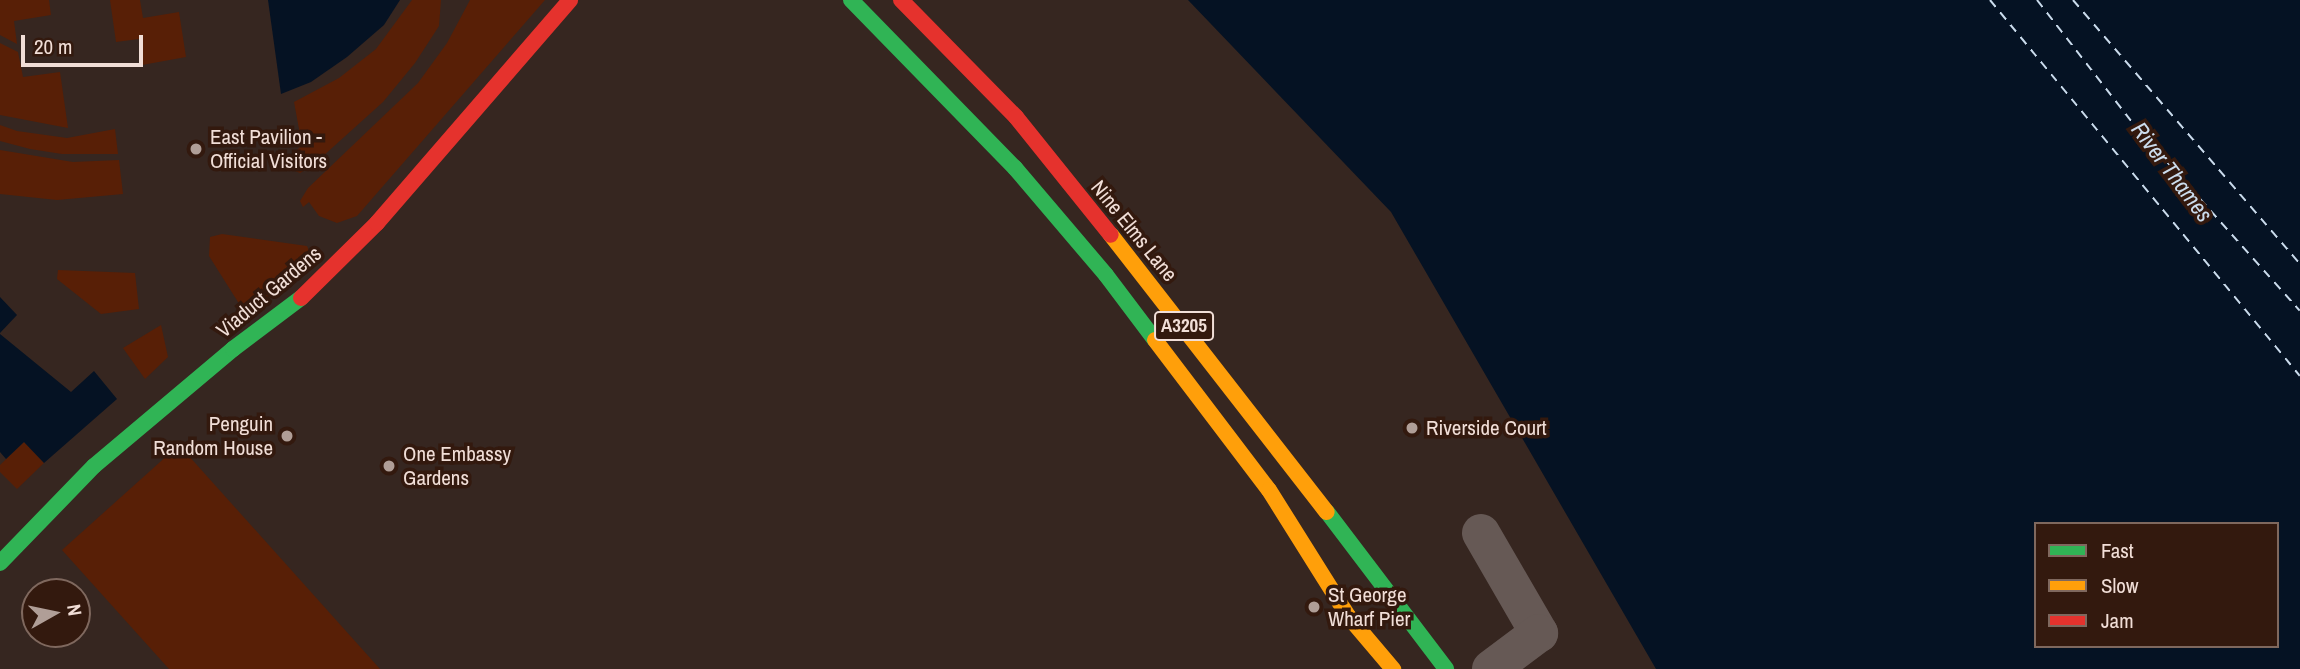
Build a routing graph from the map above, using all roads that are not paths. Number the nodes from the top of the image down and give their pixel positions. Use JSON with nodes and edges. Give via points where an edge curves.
{"nodes":[{"id":1,"x":570,"y":0,"type":"edge"},
{"id":2,"x":851,"y":0,"type":"edge"},
{"id":3,"x":901,"y":0,"type":"edge"},
{"id":4,"x":1481,"y":533,"type":"dead end"},
{"id":5,"x":0,"y":562,"type":"edge"},
{"id":6,"x":1393,"y":669,"type":"edge"},
{"id":7,"x":1446,"y":669,"type":"edge"},
{"id":8,"x":1491,"y":669,"type":"edge"}],
"edges":[{"from":1,"to":5,"type":"main road","name":"Viaduct Gardens","via":[[377,223],[321,280],[94,466]]},
{"from":2,"to":6,"type":"main road","number":"A3205","via":[[1015,168],[1106,275],[1269,490],[1348,616]]},
{"from":3,"to":7,"type":"main road","name":"Nine Elms Lane","number":"A3205","via":[[1016,117],[1241,398]]},
{"from":4,"to":8,"type":"street","via":[[1539,634]]}]}
